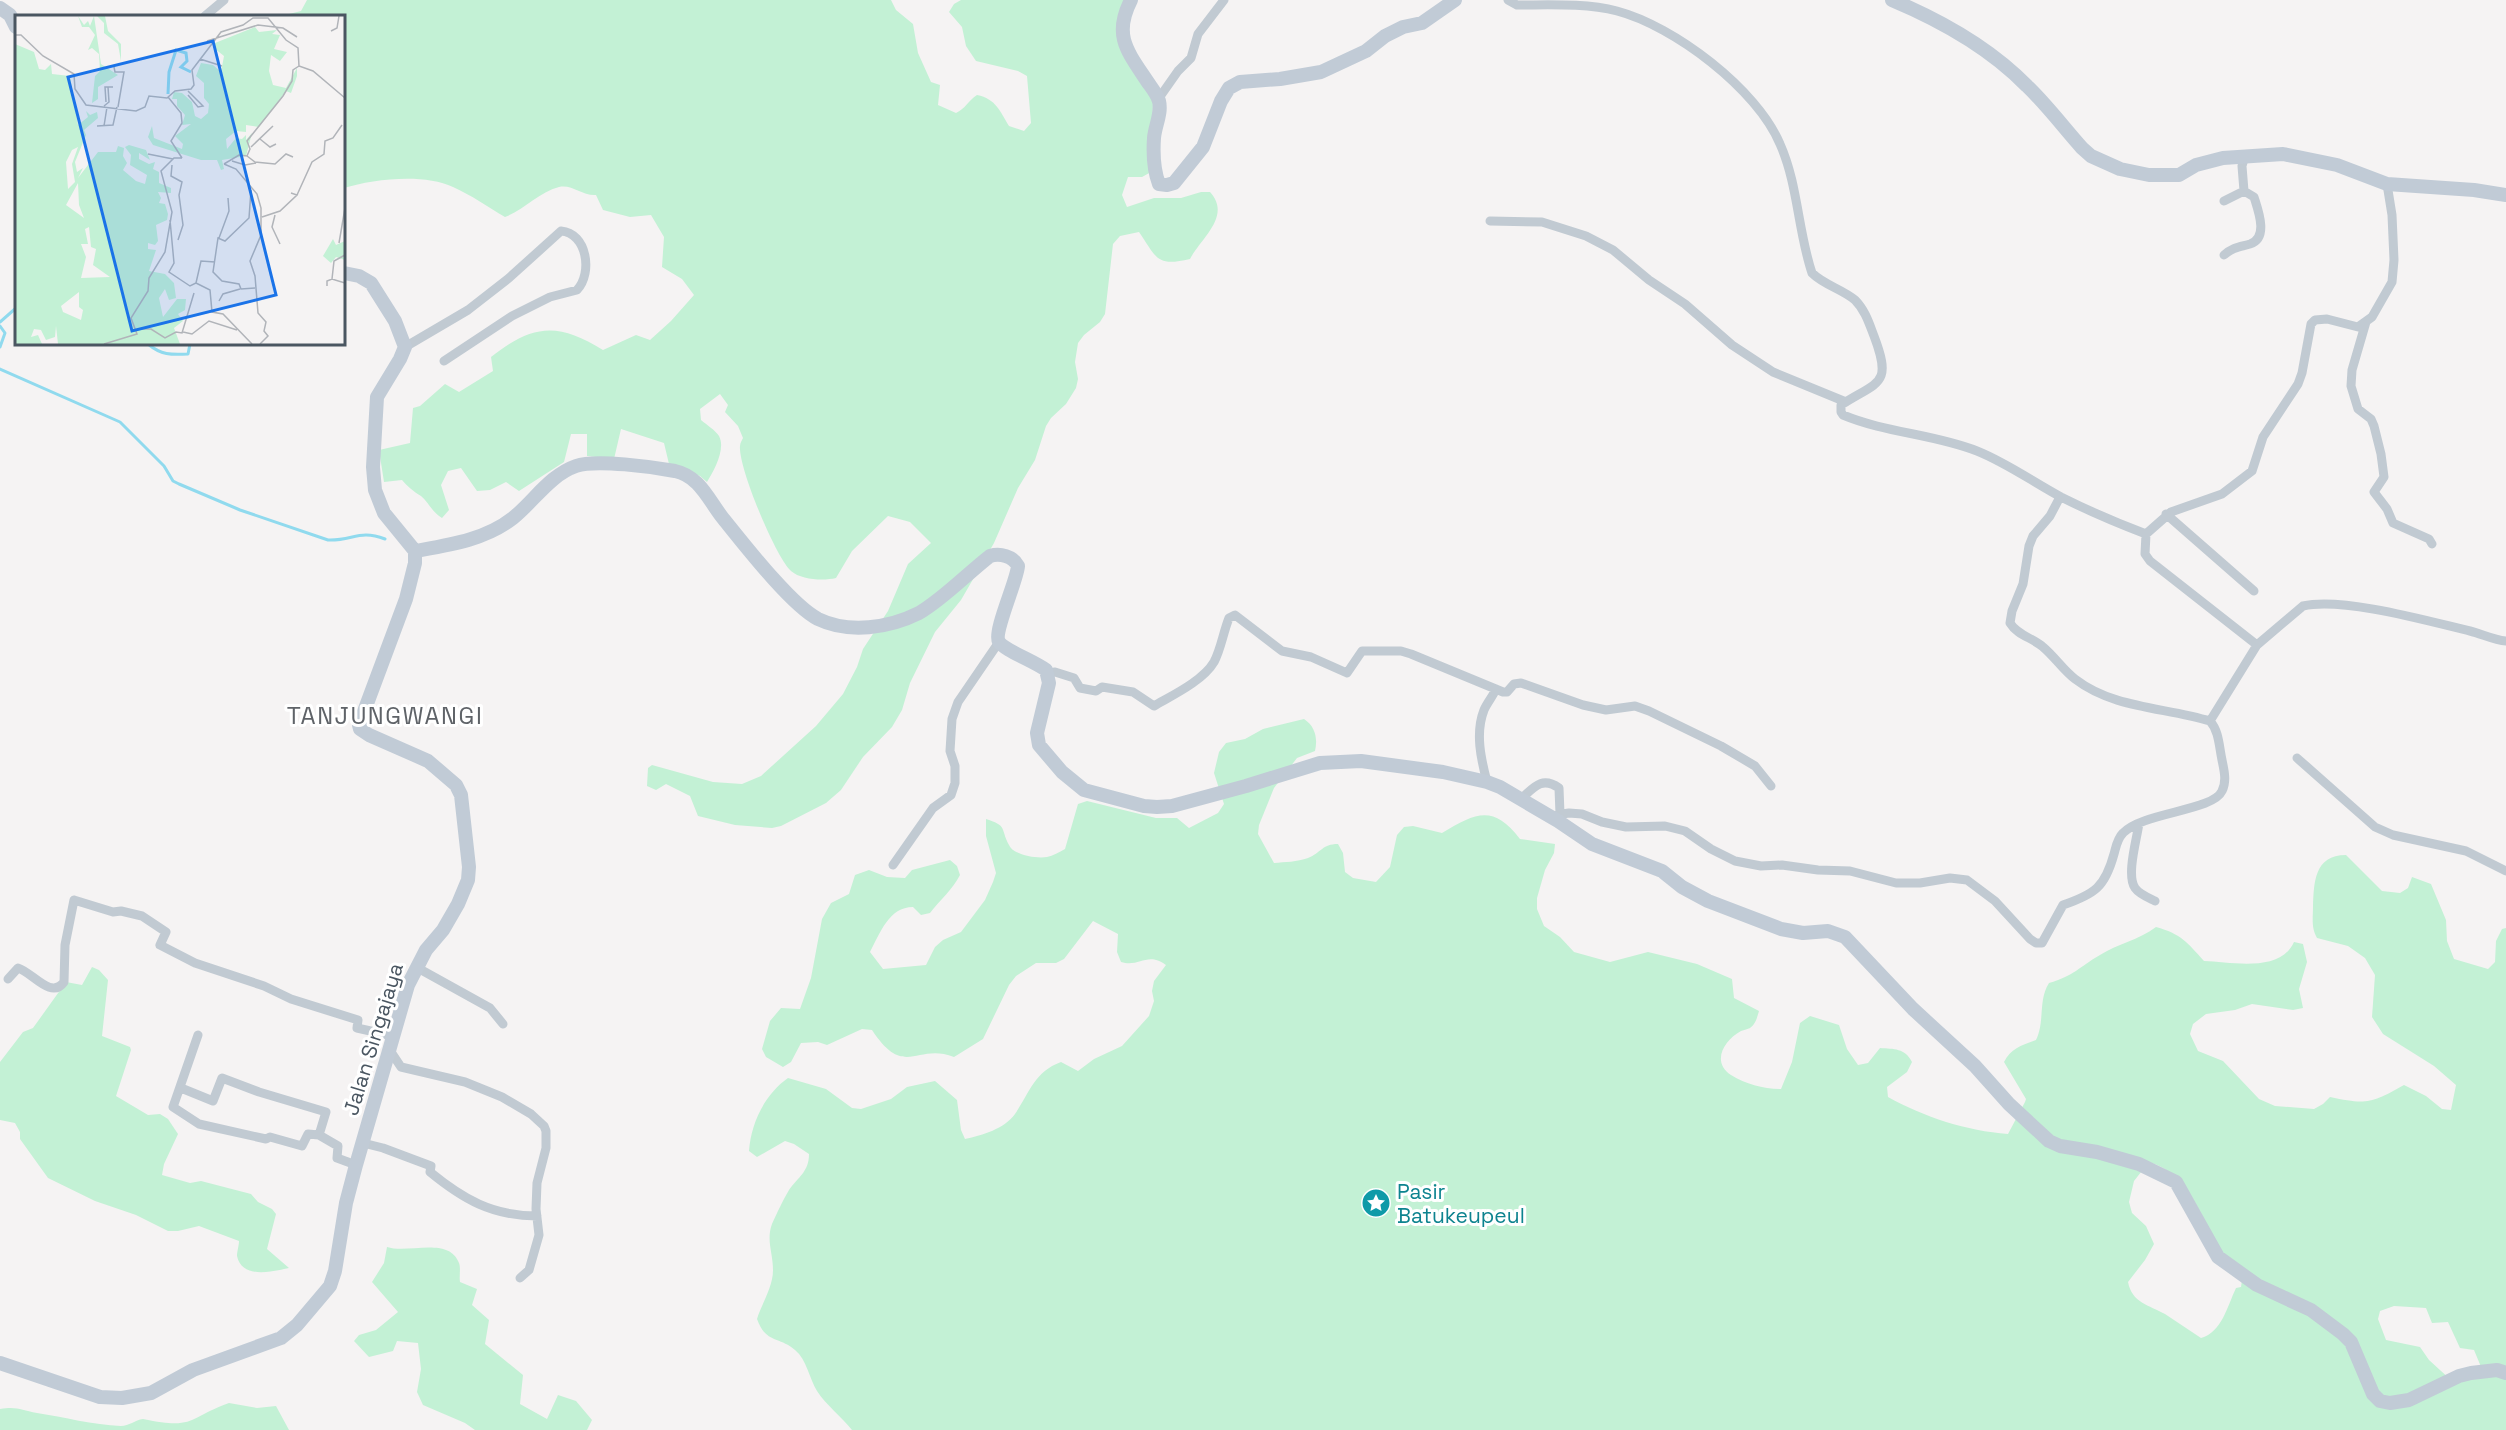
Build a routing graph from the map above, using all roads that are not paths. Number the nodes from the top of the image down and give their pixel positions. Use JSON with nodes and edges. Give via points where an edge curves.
{"nodes":[{"id":1,"x":224,"y":0,"type":"edge"},
{"id":2,"x":1131,"y":0,"type":"edge"},
{"id":3,"x":1224,"y":0,"type":"edge"},
{"id":4,"x":1455,"y":0,"type":"edge"},
{"id":5,"x":1508,"y":0,"type":"edge"},
{"id":6,"x":1892,"y":0,"type":"edge"},
{"id":7,"x":0,"y":9,"type":"edge"},
{"id":8,"x":206,"y":15,"type":"edge"},
{"id":9,"x":15,"y":25,"type":"edge"},
{"id":10,"x":1159,"y":98,"type":"junction"},
{"id":11,"x":2245,"y":155,"type":"junction"},
{"id":12,"x":2387,"y":184,"type":"junction"},
{"id":13,"x":2244,"y":191,"type":"junction"},
{"id":14,"x":2506,"y":195,"type":"edge"},
{"id":15,"x":2224,"y":201,"type":"dead end"},
{"id":16,"x":1490,"y":221,"type":"dead end"},
{"id":17,"x":2224,"y":255,"type":"dead end"},
{"id":18,"x":345,"y":273,"type":"edge"},
{"id":19,"x":2366,"y":322,"type":"junction"},
{"id":20,"x":405,"y":347,"type":"junction"},
{"id":21,"x":444,"y":361,"type":"dead end"},
{"id":22,"x":1846,"y":402,"type":"junction"},
{"id":23,"x":2060,"y":496,"type":"junction"},
{"id":24,"x":2166,"y":514,"type":"junction"},
{"id":25,"x":2146,"y":534,"type":"junction"},
{"id":26,"x":2432,"y":544,"type":"dead end"},
{"id":27,"x":416,"y":551,"type":"junction"},
{"id":28,"x":2254,"y":591,"type":"dead end"},
{"id":29,"x":2506,"y":641,"type":"edge"},
{"id":30,"x":999,"y":642,"type":"junction"},
{"id":31,"x":2257,"y":645,"type":"junction"},
{"id":32,"x":1048,"y":673,"type":"junction"},
{"id":33,"x":1496,"y":689,"type":"junction"},
{"id":34,"x":2210,"y":721,"type":"junction"},
{"id":35,"x":2297,"y":758,"type":"dead end"},
{"id":36,"x":1487,"y":782,"type":"junction"},
{"id":37,"x":1771,"y":786,"type":"dead end"},
{"id":38,"x":1521,"y":799,"type":"junction"},
{"id":39,"x":1555,"y":815,"type":"junction"},
{"id":40,"x":2139,"y":824,"type":"junction"},
{"id":41,"x":893,"y":865,"type":"dead end"},
{"id":42,"x":2506,"y":872,"type":"edge"},
{"id":43,"x":2155,"y":901,"type":"dead end"},
{"id":44,"x":416,"y":967,"type":"junction"},
{"id":45,"x":8,"y":979,"type":"dead end"},
{"id":46,"x":503,"y":1024,"type":"dead end"},
{"id":47,"x":198,"y":1035,"type":"dead end"},
{"id":48,"x":391,"y":1042,"type":"junction"},
{"id":49,"x":180,"y":1088,"type":"junction"},
{"id":50,"x":319,"y":1135,"type":"junction"},
{"id":51,"x":363,"y":1143,"type":"junction"},
{"id":52,"x":356,"y":1165,"type":"junction"},
{"id":53,"x":537,"y":1216,"type":"junction"},
{"id":54,"x":520,"y":1278,"type":"dead end"},
{"id":55,"x":0,"y":1363,"type":"edge"},
{"id":56,"x":2503,"y":1369,"type":"edge"}],
"edges":[{"from":1,"to":8,"type":"street"},
{"from":2,"to":10,"type":"street","via":[[1121,24],[1124,39],[1134,62]]},
{"from":3,"to":10,"type":"street","via":[[1198,34],[1191,58]]},
{"from":4,"to":10,"type":"street","via":[[1422,23],[1402,27],[1366,51],[1322,72],[1240,82],[1229,88],[1203,147],[1174,183],[1167,185],[1159,184],[1156,176],[1154,138]]},
{"from":5,"to":22,"type":"street","via":[[1517,5],[1607,9],[1652,24],[1723,71],[1766,119],[1783,151],[1812,273],[1861,307],[1882,356],[1884,368],[1876,384]]},
{"from":6,"to":11,"type":"street","via":[[1942,23],[1985,50],[2027,85],[2082,148],[2104,163],[2132,172],[2173,176],[2207,161]]},
{"from":7,"to":9,"type":"street","via":[[10,15]]},
{"from":11,"to":12,"type":"street","via":[[2308,158]]},
{"from":11,"to":13,"type":"street"},
{"from":12,"to":14,"type":"street"},
{"from":12,"to":19,"type":"street","via":[[2393,272],[2388,290]]},
{"from":13,"to":15,"type":"street"},
{"from":13,"to":17,"type":"street","via":[[2254,197],[2261,234],[2252,243],[2235,247]]},
{"from":16,"to":22,"type":"street","via":[[1542,222],[1614,250],[1732,345],[1773,372]]},
{"from":18,"to":20,"type":"street","via":[[371,283],[395,321]]},
{"from":19,"to":24,"type":"street","via":[[2358,327],[2315,320],[2298,384],[2263,437],[2252,471],[2222,494]]},
{"from":19,"to":26,"type":"street","via":[[2351,386],[2358,409],[2371,419],[2381,454],[2384,477],[2374,492],[2393,523]]},
{"from":20,"to":21,"type":"street","via":[[468,310],[561,231],[579,243],[585,252],[586,276],[577,290],[550,297],[512,316]]},
{"from":20,"to":27,"type":"street","via":[[377,397],[373,467],[375,490],[384,513]]},
{"from":22,"to":23,"type":"street","via":[[1840,409],[1844,415],[1959,444],[1995,459]]},
{"from":23,"to":25,"type":"street"},
{"from":23,"to":34,"type":"street","via":[[2029,546],[2023,584],[2010,617],[2013,627],[2039,643],[2068,674],[2090,689],[2129,704]]},
{"from":24,"to":25,"type":"street"},
{"from":24,"to":28,"type":"street"},
{"from":25,"to":31,"type":"street","via":[[2145,554],[2150,561]]},
{"from":27,"to":30,"type":"street","via":[[489,532],[513,518],[567,471],[590,463],[674,471],[691,477],[742,542],[804,609],[831,624],[867,627],[896,623],[929,606],[990,556],[1010,557],[1018,566],[1017,574],[1001,620]]},
{"from":27,"to":44,"type":"street","name":"Jalan Singajaya","via":[[409,591],[359,725],[369,735],[428,761],[456,784],[461,795],[468,880],[443,930]]},
{"from":29,"to":31,"type":"street","via":[[2388,613],[2312,604],[2293,612]]},
{"from":30,"to":32,"type":"street"},
{"from":30,"to":41,"type":"street","via":[[958,702],[952,718],[950,750],[955,783],[951,795],[933,808]]},
{"from":31,"to":34,"type":"street"},
{"from":32,"to":33,"type":"street","via":[[1074,678],[1078,686],[1087,689],[1133,692],[1154,706],[1211,667],[1229,618],[1235,615],[1282,651],[1311,657],[1347,673],[1362,651],[1401,651]]},
{"from":32,"to":36,"type":"street","via":[[1037,734],[1039,745],[1084,790],[1144,806],[1172,806],[1320,763],[1361,761]]},
{"from":33,"to":36,"type":"street","via":[[1485,708],[1480,730]]},
{"from":33,"to":37,"type":"street","via":[[1507,692],[1521,683],[1606,710],[1635,706],[1755,766]]},
{"from":34,"to":40,"type":"street","via":[[2217,731],[2225,776],[2222,793],[2204,804]]},
{"from":35,"to":42,"type":"street","via":[[2375,827],[2393,835],[2466,851]]},
{"from":36,"to":38,"type":"street"},
{"from":38,"to":39,"type":"street"},
{"from":38,"to":39,"type":"street","via":[[1540,782],[1555,785],[1561,793]]},
{"from":39,"to":40,"type":"street","via":[[1582,814],[1626,827],[1665,826],[1685,831],[1735,861],[1761,866],[1850,871],[1896,883],[1967,880],[2039,944],[2045,941],[2063,905],[2085,897],[2103,883],[2118,840]]},
{"from":39,"to":56,"type":"street","via":[[1592,844],[1662,871],[1708,901],[1781,929],[1803,933],[1827,931],[1845,937],[1912,1009],[2049,1141],[2139,1164],[2176,1182],[2218,1257],[2257,1285],[2311,1310],[2343,1334],[2351,1342],[2373,1394],[2380,1401],[2409,1400],[2459,1376]]},
{"from":40,"to":43,"type":"street","via":[[2132,883],[2136,890]]},
{"from":44,"to":46,"type":"street","via":[[490,1008]]},
{"from":44,"to":48,"type":"street","name":"Jalan Singajaya"},
{"from":45,"to":48,"type":"street","via":[[18,968],[47,987],[60,987],[74,900],[142,916],[166,932],[160,945],[181,957],[358,1020],[357,1028]]},
{"from":47,"to":49,"type":"street"},
{"from":48,"to":51,"type":"street","name":"Jalan Singajaya"},
{"from":48,"to":53,"type":"street","via":[[401,1067],[465,1082],[531,1114],[544,1126],[546,1148],[537,1182]]},
{"from":49,"to":50,"type":"street","via":[[173,1107],[199,1124],[302,1146],[308,1134]]},
{"from":49,"to":50,"type":"street","via":[[213,1101],[222,1078],[326,1112]]},
{"from":50,"to":52,"type":"street","via":[[338,1146],[337,1158]]},
{"from":51,"to":52,"type":"street","name":"Jalan Singajaya"},
{"from":51,"to":53,"type":"street","via":[[430,1166],[429,1172],[469,1200],[501,1212]]},
{"from":52,"to":55,"type":"street","name":"Jalan Singajaya","via":[[330,1286],[281,1338],[193,1370],[151,1393],[122,1398],[100,1397]]},
{"from":53,"to":54,"type":"street","via":[[539,1235],[530,1269]]}]}
